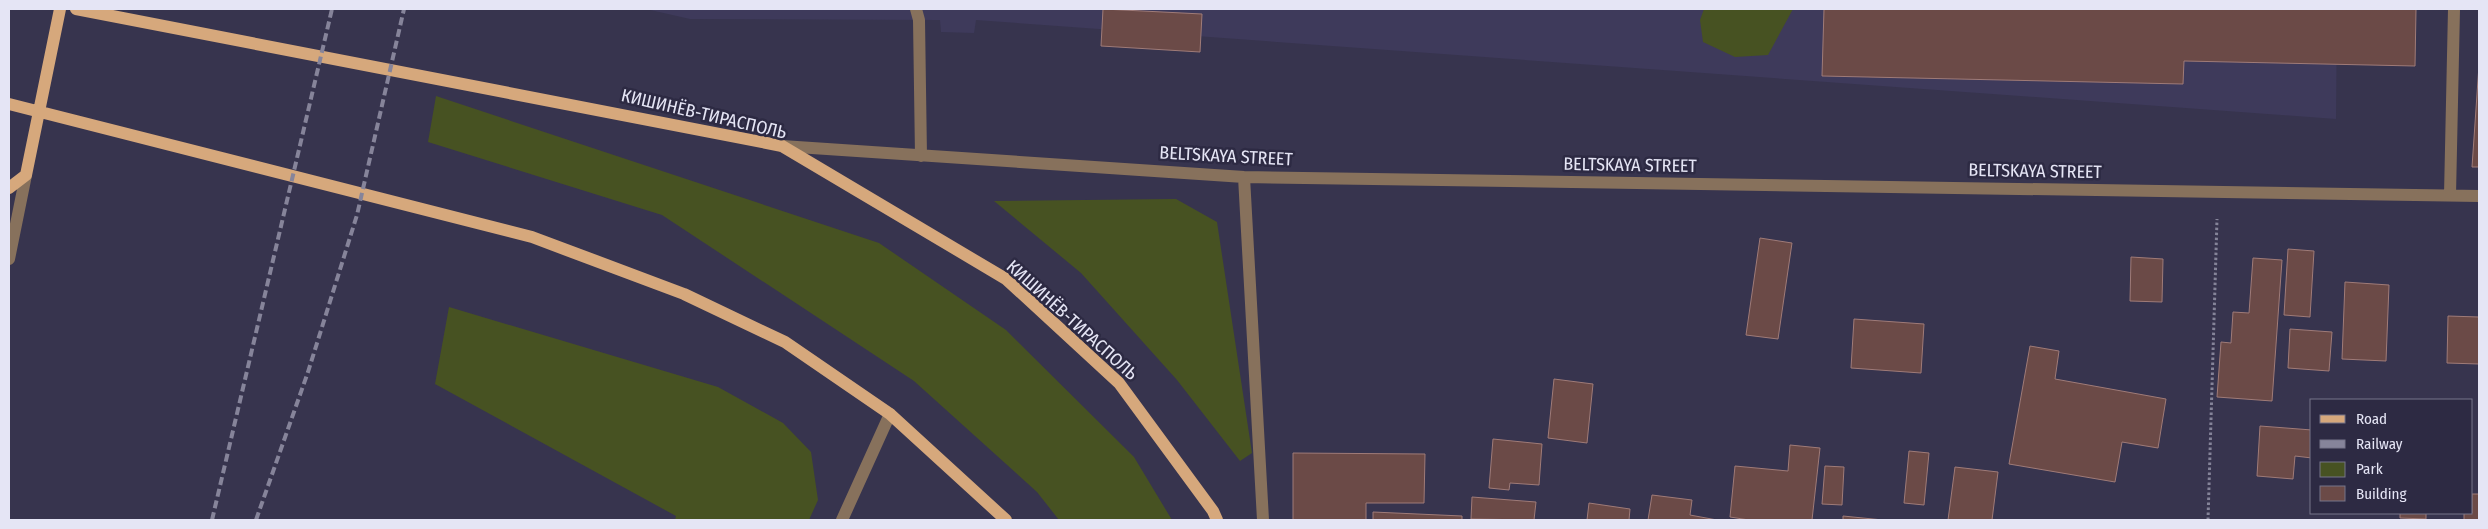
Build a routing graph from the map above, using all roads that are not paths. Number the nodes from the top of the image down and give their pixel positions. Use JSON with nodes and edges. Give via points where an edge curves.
{"nodes":[{"id":1,"x":60,"y":9,"type":"edge"},
{"id":2,"x":76,"y":9,"type":"edge"},
{"id":3,"x":916,"y":9,"type":"edge"},
{"id":4,"x":2454,"y":9,"type":"edge"},
{"id":5,"x":9,"y":104,"type":"edge"},
{"id":6,"x":782,"y":146,"type":"junction"},
{"id":7,"x":921,"y":156,"type":"junction"},
{"id":8,"x":26,"y":175,"type":"junction"},
{"id":9,"x":1244,"y":176,"type":"junction"},
{"id":10,"x":9,"y":188,"type":"edge"},
{"id":11,"x":2450,"y":195,"type":"junction"},
{"id":12,"x":2479,"y":196,"type":"edge"},
{"id":13,"x":9,"y":259,"type":"edge"},
{"id":14,"x":890,"y":414,"type":"junction"},
{"id":15,"x":842,"y":520,"type":"edge"},
{"id":16,"x":1006,"y":520,"type":"edge"},
{"id":17,"x":1218,"y":520,"type":"edge"},
{"id":18,"x":1263,"y":520,"type":"edge"}],
"edges":[{"from":1,"to":8,"type":"main road"},
{"from":2,"to":6,"type":"main road","name":"КИШИНЁВ-ТИРАСПОЛЬ"},
{"from":3,"to":7,"type":"street","via":[[919,20]]},
{"from":4,"to":11,"type":"street"},
{"from":5,"to":14,"type":"main road","via":[[532,238],[684,294],[785,342]]},
{"from":6,"to":7,"type":"street","name":"BELTSKAYA STREET"},
{"from":6,"to":17,"type":"main road","name":"КИШИНЁВ-ТИРАСПОЛЬ","via":[[1006,279],[1119,383]]},
{"from":7,"to":9,"type":"street","name":"BELTSKAYA STREET"},
{"from":8,"to":10,"type":"main road"},
{"from":8,"to":13,"type":"street"},
{"from":9,"to":11,"type":"street","name":"BELTSKAYA STREET"},
{"from":9,"to":18,"type":"street"},
{"from":11,"to":12,"type":"street","name":"BELTSKAYA STREET"},
{"from":14,"to":15,"type":"street"},
{"from":14,"to":16,"type":"main road"}]}
